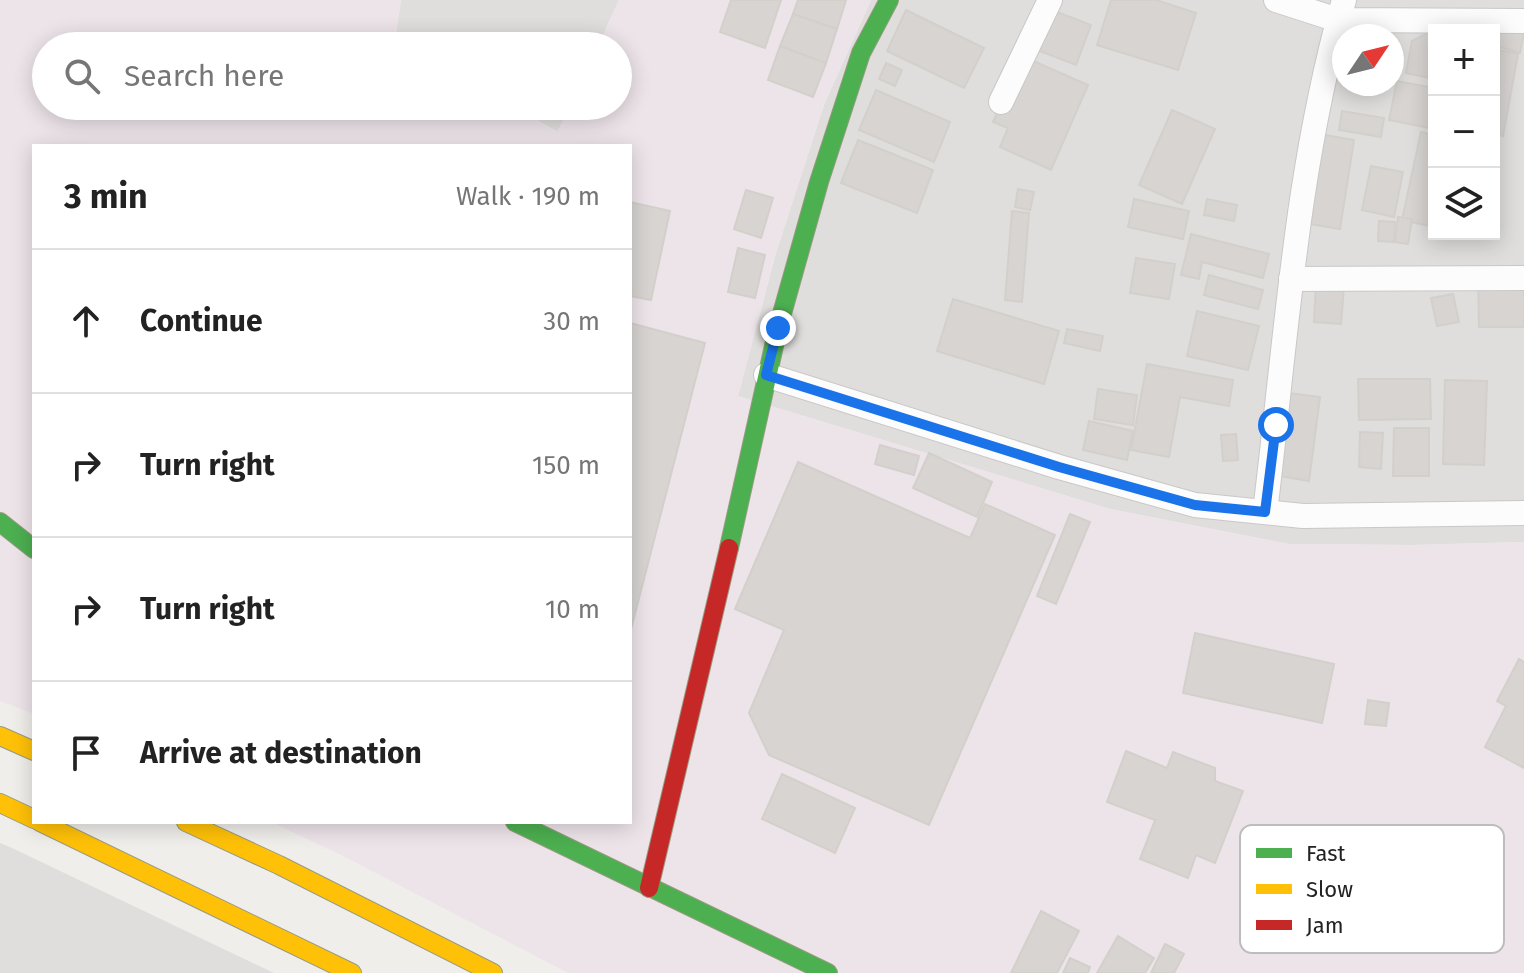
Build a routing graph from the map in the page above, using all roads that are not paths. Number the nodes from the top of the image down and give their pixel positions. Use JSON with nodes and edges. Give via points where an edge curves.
{"nodes":[{"id":1,"x":889,"y":0,"type":"edge"},
{"id":2,"x":1050,"y":0,"type":"edge"},
{"id":3,"x":1276,"y":0,"type":"edge"},
{"id":4,"x":1341,"y":10,"type":"edge"},
{"id":5,"x":1524,"y":21,"type":"edge"},
{"id":6,"x":1001,"y":102,"type":"dead end"},
{"id":7,"x":1524,"y":278,"type":"edge"},
{"id":8,"x":1291,"y":279,"type":"junction"},
{"id":9,"x":766,"y":375,"type":"junction"},
{"id":10,"x":1265,"y":512,"type":"junction"},
{"id":11,"x":1524,"y":513,"type":"edge"},
{"id":12,"x":0,"y":522,"type":"edge"},
{"id":13,"x":32,"y":547,"type":"edge"},
{"id":14,"x":0,"y":736,"type":"edge"},
{"id":15,"x":32,"y":750,"type":"edge"},
{"id":16,"x":0,"y":803,"type":"edge"},
{"id":17,"x":32,"y":818,"type":"edge"},
{"id":18,"x":44,"y":824,"type":"edge"},
{"id":19,"x":190,"y":824,"type":"edge"},
{"id":20,"x":519,"y":824,"type":"edge"},
{"id":21,"x":649,"y":888,"type":"junction"},
{"id":22,"x":352,"y":973,"type":"edge"},
{"id":23,"x":493,"y":973,"type":"edge"},
{"id":24,"x":828,"y":973,"type":"edge"}],
"edges":[{"from":1,"to":9,"type":"main road","via":[[861,53]]},
{"from":2,"to":6,"type":"street"},
{"from":3,"to":4,"type":"street"},
{"from":4,"to":5,"type":"street"},
{"from":4,"to":8,"type":"street","via":[[1306,168]]},
{"from":7,"to":8,"type":"street"},
{"from":8,"to":10,"type":"street"},
{"from":9,"to":10,"type":"street","via":[[1195,505]]},
{"from":9,"to":21,"type":"main road"},
{"from":10,"to":11,"type":"street"},
{"from":12,"to":13,"type":"main road"},
{"from":14,"to":15,"type":"main road"},
{"from":16,"to":17,"type":"main road"},
{"from":18,"to":22,"type":"main road"},
{"from":19,"to":23,"type":"main road"},
{"from":20,"to":21,"type":"main road"},
{"from":21,"to":24,"type":"main road"}]}
